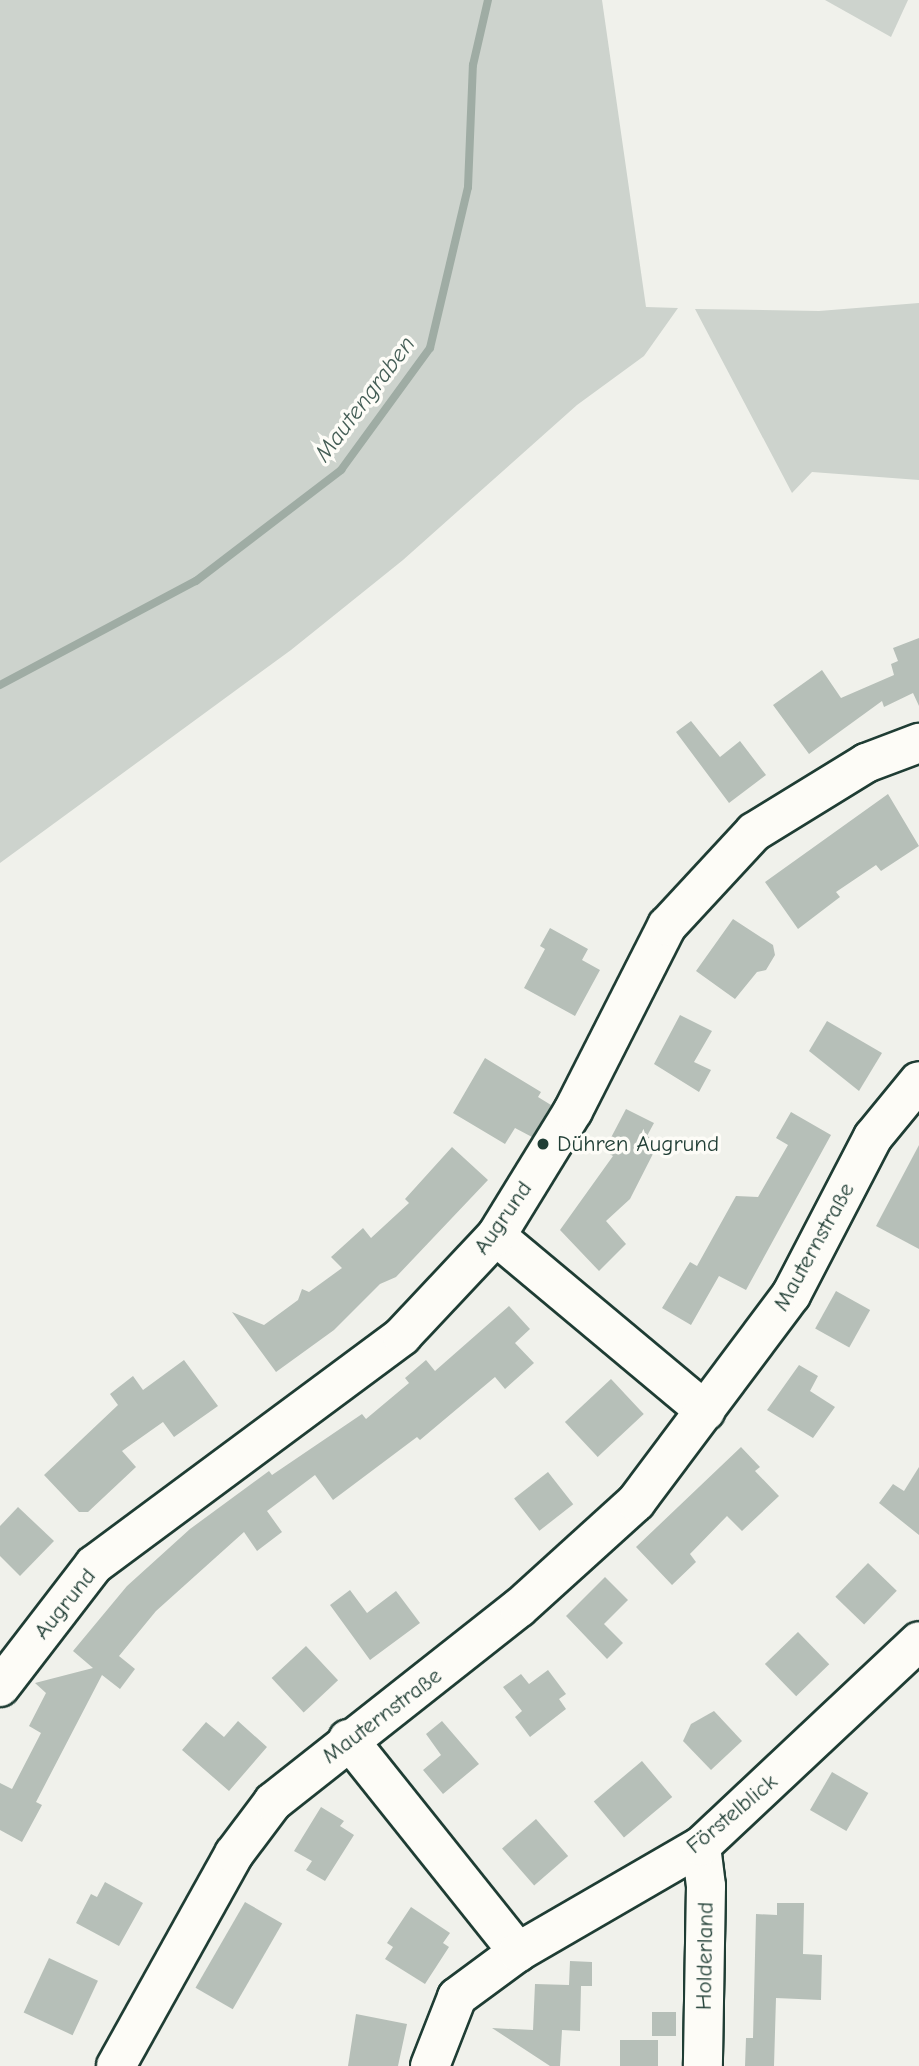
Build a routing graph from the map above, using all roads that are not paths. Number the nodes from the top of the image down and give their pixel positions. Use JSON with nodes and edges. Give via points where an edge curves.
{"nodes":[{"id":1,"x":919,"y":743,"type":"edge"},
{"id":2,"x":919,"y":1081,"type":"edge"},
{"id":3,"x":496,"y":1236,"type":"junction"},
{"id":4,"x":705,"y":1411,"type":"junction"},
{"id":5,"x":919,"y":1641,"type":"edge"},
{"id":6,"x":0,"y":1687,"type":"edge"},
{"id":7,"x":348,"y":1739,"type":"junction"},
{"id":8,"x":701,"y":1846,"type":"junction"},
{"id":9,"x":519,"y":1952,"type":"junction"},
{"id":10,"x":116,"y":2066,"type":"edge"},
{"id":11,"x":430,"y":2066,"type":"edge"},
{"id":12,"x":703,"y":2066,"type":"edge"}],
"edges":[{"from":1,"to":3,"type":"street","name":"Augrund","via":[[866,762],[754,832],[667,926],[573,1111]]},
{"from":2,"to":4,"type":"street","name":"Mauternstraße","via":[[873,1137],[791,1295]]},
{"from":3,"to":4,"type":"street"},
{"from":3,"to":6,"type":"street","name":"Augrund","via":[[402,1336],[94,1565]]},
{"from":4,"to":7,"type":"street","name":"Mauternstraße","via":[[636,1502],[519,1608]]},
{"from":5,"to":8,"type":"street","name":"Förstelblick"},
{"from":7,"to":9,"type":"street"},
{"from":7,"to":10,"type":"street","name":"Mauternstraße","via":[[273,1802],[234,1854]]},
{"from":8,"to":9,"type":"street","name":"Förstelblick"},
{"from":8,"to":12,"type":"street","name":"Holderland","via":[[706,1886]]},
{"from":9,"to":11,"type":"street","name":"Förstelblick","via":[[457,1997]]}]}
